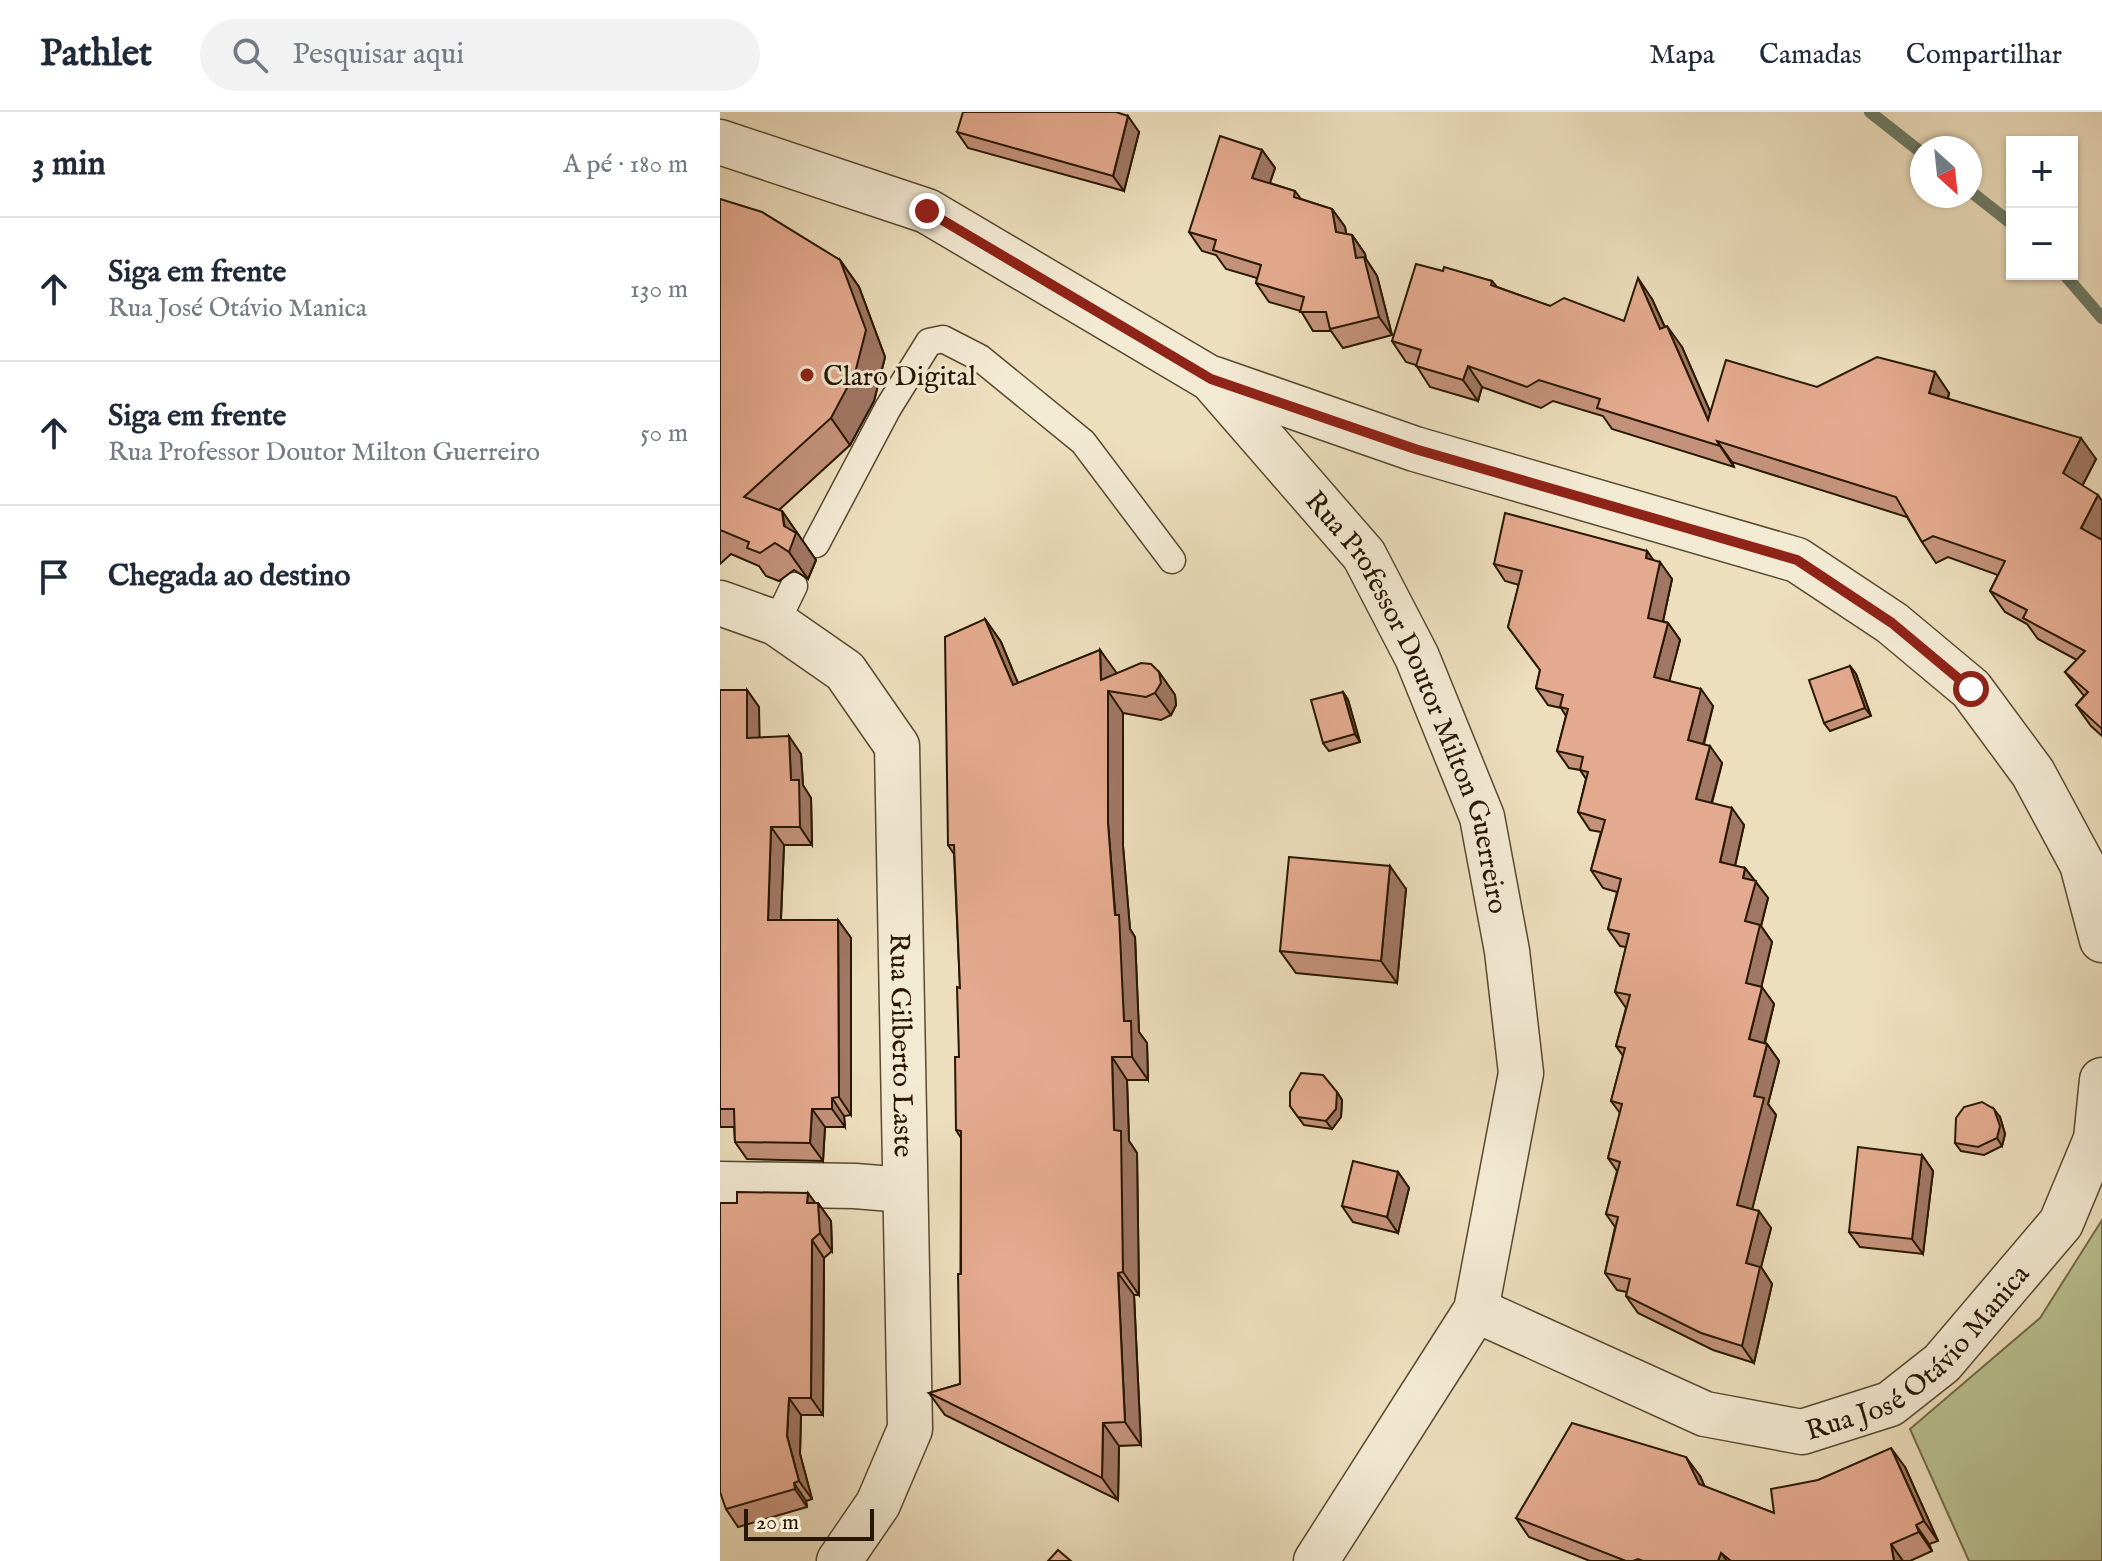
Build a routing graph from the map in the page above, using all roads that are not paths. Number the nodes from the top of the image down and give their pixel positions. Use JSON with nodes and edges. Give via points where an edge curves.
{"nodes":[{"id":1,"x":720,"y":142,"type":"edge"},
{"id":2,"x":1211,"y":379,"type":"junction"},
{"id":3,"x":816,"y":544,"type":"dead end"},
{"id":4,"x":1172,"y":560,"type":"dead end"},
{"id":5,"x":720,"y":603,"type":"edge"},
{"id":6,"x":2102,"y":940,"type":"edge"},
{"id":7,"x":2102,"y":1080,"type":"edge"},
{"id":8,"x":720,"y":1184,"type":"edge"},
{"id":9,"x":904,"y":1190,"type":"junction"},
{"id":10,"x":1476,"y":1310,"type":"junction"},
{"id":11,"x":839,"y":1561,"type":"edge"},
{"id":12,"x":1316,"y":1561,"type":"edge"}],
"edges":[{"from":1,"to":2,"type":"street","name":"Rua Professor Doutor Milton Guerreiro","via":[[927,211]]},
{"from":2,"to":6,"type":"street","via":[[1415,449],[1797,560],[1892,623],[1971,689],[2033,773],[2075,851]]},
{"from":2,"to":10,"type":"street","name":"Rua Professor Doutor Milton Guerreiro","via":[[1364,555],[1417,657],[1482,817],[1507,951],[1521,1073]]},
{"from":3,"to":4,"type":"lane","via":[[888,408],[929,342],[943,339],[980,358],[1083,442]]},
{"from":5,"to":9,"type":"street","name":"Rua Gilberto Laste","via":[[785,605],[845,671],[897,746]]},
{"from":7,"to":10,"type":"street","name":"Rua José Otávio Manica","via":[[2096,1139],[2061,1223],[1942,1363],[1890,1404],[1802,1432],[1705,1414]]},
{"from":8,"to":9,"type":"street"},
{"from":9,"to":11,"type":"street","name":"Rua Gilberto Laste","via":[[910,1429],[878,1504]]},
{"from":10,"to":12,"type":"street","name":"Rua Professor Doutor Milton Guerreiro"}]}
